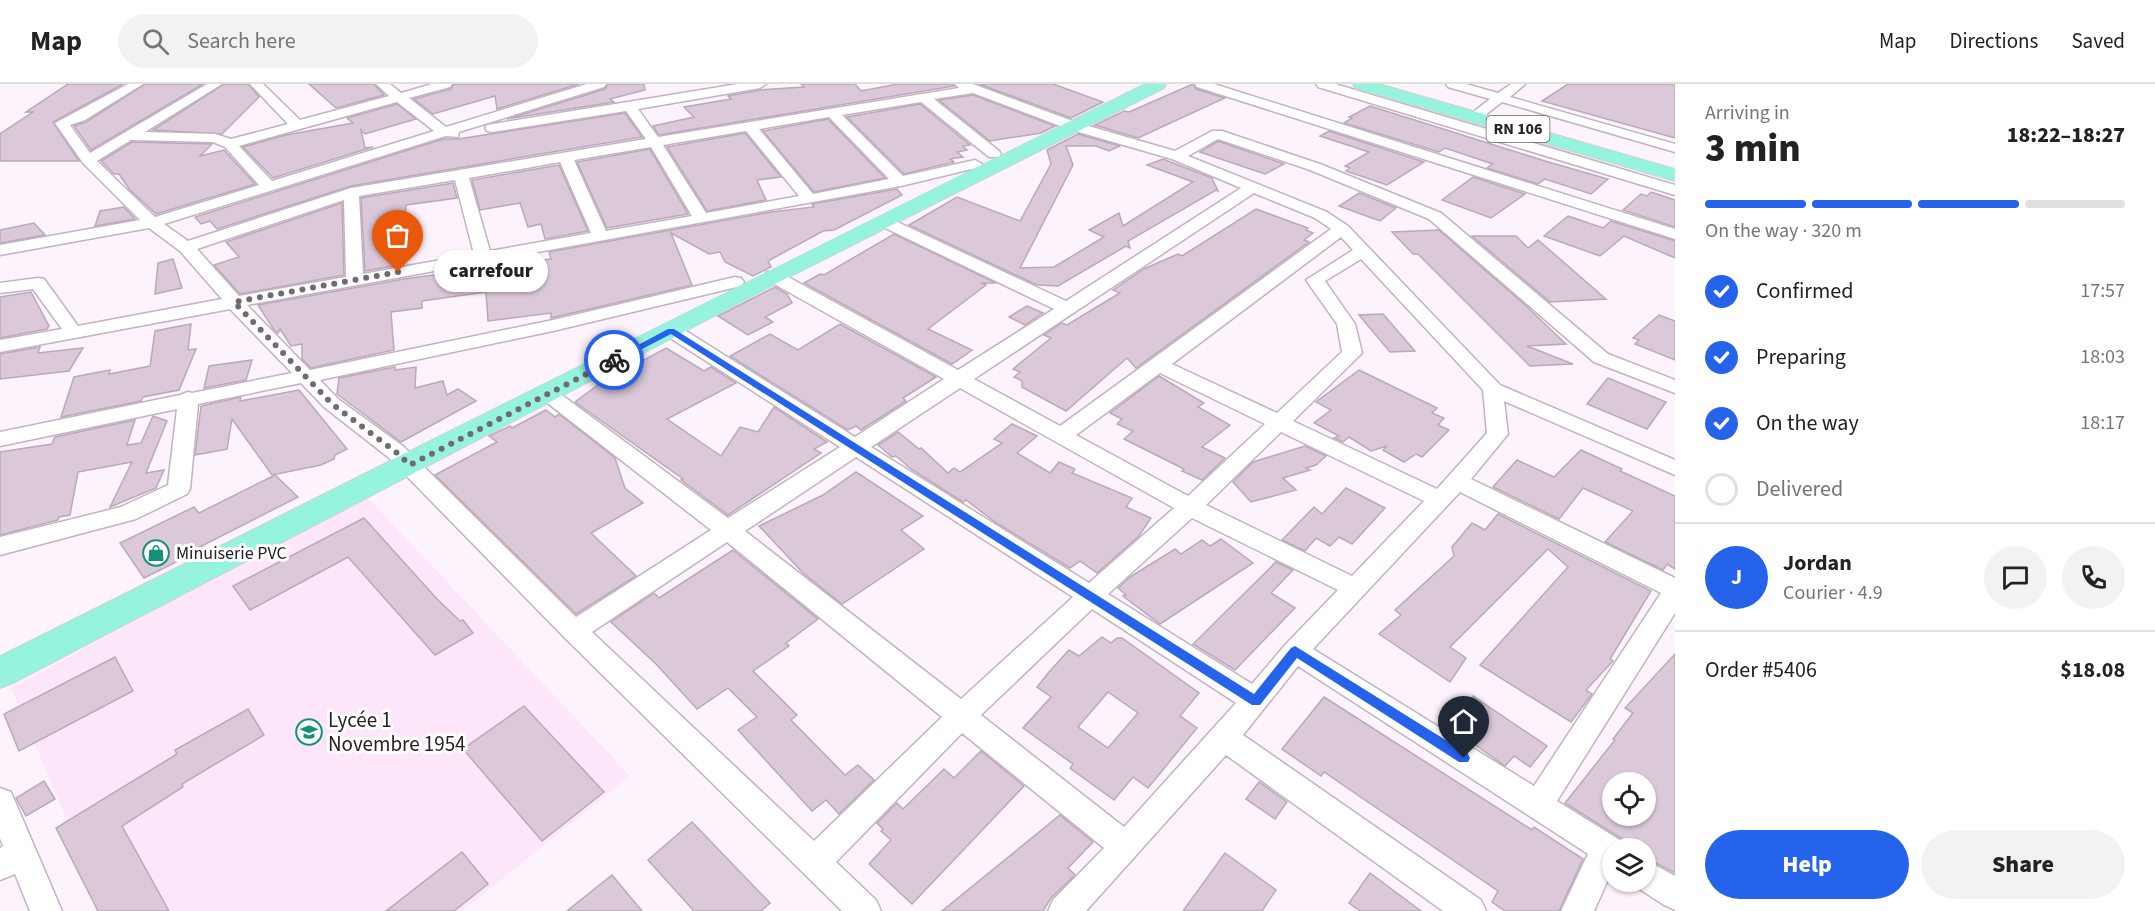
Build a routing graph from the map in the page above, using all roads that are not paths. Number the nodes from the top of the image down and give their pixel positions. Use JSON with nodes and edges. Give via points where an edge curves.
{"nodes":[{"id":1,"x":113,"y":84,"type":"edge"},
{"id":2,"x":137,"y":84,"type":"edge"},
{"id":3,"x":216,"y":84,"type":"edge"},
{"id":4,"x":256,"y":84,"type":"edge"},
{"id":5,"x":382,"y":84,"type":"edge"},
{"id":6,"x":446,"y":84,"type":"edge"},
{"id":7,"x":600,"y":84,"type":"edge"},
{"id":8,"x":699,"y":84,"type":"edge"},
{"id":9,"x":760,"y":84,"type":"edge"},
{"id":10,"x":1141,"y":84,"type":"edge"},
{"id":11,"x":1158,"y":84,"type":"edge"},
{"id":12,"x":1201,"y":84,"type":"edge"},
{"id":13,"x":1323,"y":84,"type":"edge"},
{"id":14,"x":1361,"y":84,"type":"edge"},
{"id":15,"x":1378,"y":84,"type":"edge"},
{"id":16,"x":1452,"y":84,"type":"edge"},
{"id":17,"x":1519,"y":84,"type":"edge"},
{"id":18,"x":967,"y":86,"type":"edge"},
{"id":19,"x":715,"y":92,"type":"junction"},
{"id":20,"x":398,"y":97,"type":"junction"},
{"id":21,"x":1498,"y":97,"type":"junction"},
{"id":22,"x":924,"y":98,"type":"junction"},
{"id":23,"x":629,"y":107,"type":"junction"},
{"id":24,"x":833,"y":113,"type":"junction"},
{"id":25,"x":1479,"y":113,"type":"junction"},
{"id":26,"x":62,"y":123,"type":"junction"},
{"id":27,"x":1067,"y":124,"type":"junction"},
{"id":28,"x":297,"y":125,"type":"junction"},
{"id":29,"x":748,"y":125,"type":"junction"},
{"id":30,"x":442,"y":131,"type":"junction"},
{"id":31,"x":128,"y":136,"type":"junction"},
{"id":32,"x":654,"y":141,"type":"junction"},
{"id":33,"x":230,"y":144,"type":"junction"},
{"id":34,"x":1675,"y":148,"type":"edge"},
{"id":35,"x":1177,"y":156,"type":"junction"},
{"id":36,"x":565,"y":157,"type":"junction"},
{"id":37,"x":984,"y":159,"type":"junction"},
{"id":38,"x":88,"y":160,"type":"junction"},
{"id":39,"x":1675,"y":169,"type":"edge"},
{"id":40,"x":461,"y":174,"type":"junction"},
{"id":41,"x":1675,"y":175,"type":"edge"},
{"id":42,"x":901,"y":182,"type":"junction"},
{"id":43,"x":268,"y":186,"type":"junction"},
{"id":44,"x":1253,"y":187,"type":"junction"},
{"id":45,"x":1675,"y":190,"type":"edge"},
{"id":46,"x":351,"y":193,"type":"junction"},
{"id":47,"x":809,"y":199,"type":"junction"},
{"id":48,"x":701,"y":218,"type":"junction"},
{"id":49,"x":885,"y":222,"type":"junction"},
{"id":50,"x":152,"y":223,"type":"junction"},
{"id":51,"x":1342,"y":229,"type":"junction"},
{"id":52,"x":1675,"y":234,"type":"edge"},
{"id":53,"x":600,"y":236,"type":"junction"},
{"id":54,"x":186,"y":247,"type":"junction"},
{"id":55,"x":0,"y":250,"type":"edge"},
{"id":56,"x":1363,"y":251,"type":"junction"},
{"id":57,"x":483,"y":257,"type":"junction"},
{"id":58,"x":773,"y":276,"type":"junction"},
{"id":59,"x":355,"y":280,"type":"junction"},
{"id":60,"x":735,"y":282,"type":"junction"},
{"id":61,"x":0,"y":288,"type":"edge"},
{"id":62,"x":234,"y":302,"type":"junction"},
{"id":63,"x":1067,"y":308,"type":"junction"},
{"id":64,"x":671,"y":330,"type":"junction"},
{"id":65,"x":73,"y":332,"type":"junction"},
{"id":66,"x":0,"y":346,"type":"edge"},
{"id":67,"x":1159,"y":365,"type":"junction"},
{"id":68,"x":306,"y":375,"type":"junction"},
{"id":69,"x":959,"y":378,"type":"junction"},
{"id":70,"x":1675,"y":387,"type":"edge"},
{"id":71,"x":1493,"y":389,"type":"junction"},
{"id":72,"x":548,"y":394,"type":"junction"},
{"id":73,"x":188,"y":398,"type":"junction"},
{"id":74,"x":1279,"y":422,"type":"junction"},
{"id":75,"x":1062,"y":435,"type":"junction"},
{"id":76,"x":0,"y":439,"type":"edge"},
{"id":77,"x":855,"y":447,"type":"junction"},
{"id":78,"x":403,"y":458,"type":"junction"},
{"id":79,"x":1675,"y":468,"type":"edge"},
{"id":80,"x":1458,"y":481,"type":"junction"},
{"id":81,"x":1439,"y":499,"type":"junction"},
{"id":82,"x":1190,"y":507,"type":"junction"},
{"id":83,"x":729,"y":531,"type":"junction"},
{"id":84,"x":0,"y":546,"type":"edge"},
{"id":85,"x":1355,"y":588,"type":"junction"},
{"id":86,"x":1675,"y":591,"type":"edge"},
{"id":87,"x":1090,"y":596,"type":"junction"},
{"id":88,"x":574,"y":631,"type":"junction"},
{"id":89,"x":1295,"y":651,"type":"junction"},
{"id":90,"x":0,"y":659,"type":"edge"},
{"id":91,"x":0,"y":673,"type":"edge"},
{"id":92,"x":1256,"y":701,"type":"junction"},
{"id":93,"x":961,"y":716,"type":"junction"},
{"id":94,"x":1224,"y":738,"type":"junction"},
{"id":95,"x":0,"y":802,"type":"edge"},
{"id":96,"x":1538,"y":806,"type":"junction"},
{"id":97,"x":1602,"y":846,"type":"edge"},
{"id":98,"x":1126,"y":847,"type":"junction"},
{"id":99,"x":10,"y":859,"type":"edge"},
{"id":100,"x":814,"y":862,"type":"junction"},
{"id":101,"x":1602,"y":866,"type":"edge"},
{"id":102,"x":1656,"y":881,"type":"edge"},
{"id":103,"x":1675,"y":894,"type":"edge"},
{"id":104,"x":46,"y":911,"type":"edge"},
{"id":105,"x":865,"y":911,"type":"edge"},
{"id":106,"x":1064,"y":911,"type":"edge"},
{"id":107,"x":1470,"y":911,"type":"edge"},
{"id":108,"x":1577,"y":911,"type":"edge"}],
"edges":[{"from":1,"to":26,"type":"street"},
{"from":2,"to":26,"type":"street"},
{"from":3,"to":31,"type":"street"},
{"from":4,"to":28,"type":"street"},
{"from":5,"to":20,"type":"street"},
{"from":6,"to":20,"type":"street"},
{"from":7,"to":30,"type":"street"},
{"from":8,"to":19,"type":"street"},
{"from":9,"to":19,"type":"street"},
{"from":10,"to":27,"type":"main road"},
{"from":11,"to":27,"type":"main road"},
{"from":12,"to":52,"type":"street"},
{"from":13,"to":45,"type":"street"},
{"from":14,"to":41,"type":"main road","number":"RN 106"},
{"from":15,"to":25,"type":"main road","number":"RN 106"},
{"from":16,"to":21,"type":"street"},
{"from":17,"to":21,"type":"street"},
{"from":18,"to":22,"type":"street"},
{"from":18,"to":27,"type":"street"},
{"from":19,"to":23,"type":"street"},
{"from":20,"to":28,"type":"street"},
{"from":20,"to":30,"type":"street"},
{"from":21,"to":25,"type":"street"},
{"from":21,"to":34,"type":"street"},
{"from":22,"to":24,"type":"street"},
{"from":22,"to":37,"type":"street"},
{"from":23,"to":30,"type":"street","via":[[449,135]]},
{"from":23,"to":32,"type":"street"},
{"from":24,"to":29,"type":"street"},
{"from":24,"to":42,"type":"street"},
{"from":25,"to":39,"type":"main road","number":"RN 106"},
{"from":26,"to":38,"type":"street"},
{"from":27,"to":35,"type":"street"},
{"from":27,"to":37,"type":"main road"},
{"from":27,"to":49,"type":"main road"},
{"from":28,"to":33,"type":"street"},
{"from":29,"to":32,"type":"street"},
{"from":29,"to":47,"type":"street"},
{"from":30,"to":43,"type":"street"},
{"from":31,"to":33,"type":"street","via":[[215,138]]},
{"from":31,"to":38,"type":"street"},
{"from":32,"to":36,"type":"street"},
{"from":32,"to":48,"type":"street"},
{"from":33,"to":43,"type":"street"},
{"from":35,"to":44,"type":"street"},
{"from":35,"to":70,"type":"street","via":[[1217,134],[1315,167],[1436,216],[1601,358]]},
{"from":36,"to":40,"type":"street"},
{"from":36,"to":53,"type":"street"},
{"from":37,"to":42,"type":"street"},
{"from":37,"to":60,"type":"main road"},
{"from":38,"to":50,"type":"street"},
{"from":40,"to":46,"type":"street"},
{"from":40,"to":57,"type":"street"},
{"from":42,"to":47,"type":"street"},
{"from":43,"to":50,"type":"street"},
{"from":44,"to":51,"type":"street","via":[[1321,215]]},
{"from":44,"to":63,"type":"street"},
{"from":46,"to":54,"type":"street"},
{"from":46,"to":59,"type":"street"},
{"from":47,"to":48,"type":"street"},
{"from":48,"to":53,"type":"street"},
{"from":49,"to":58,"type":"main road"},
{"from":49,"to":63,"type":"street"},
{"from":50,"to":54,"type":"street"},
{"from":50,"to":55,"type":"street"},
{"from":51,"to":56,"type":"street"},
{"from":51,"to":67,"type":"street"},
{"from":53,"to":57,"type":"street"},
{"from":54,"to":62,"type":"street"},
{"from":56,"to":71,"type":"street"},
{"from":56,"to":74,"type":"street","via":[[1315,280],[1346,324],[1352,353]]},
{"from":57,"to":59,"type":"street"},
{"from":58,"to":64,"type":"main road"},
{"from":58,"to":69,"type":"street"},
{"from":59,"to":62,"type":"street"},
{"from":60,"to":68,"type":"street","via":[[616,312]]},
{"from":60,"to":78,"type":"main road"},
{"from":61,"to":65,"type":"street","via":[[38,283]]},
{"from":62,"to":65,"type":"street"},
{"from":62,"to":68,"type":"street"},
{"from":63,"to":69,"type":"street"},
{"from":64,"to":72,"type":"main road"},
{"from":64,"to":77,"type":"street"},
{"from":65,"to":66,"type":"street"},
{"from":67,"to":74,"type":"street"},
{"from":67,"to":75,"type":"street"},
{"from":68,"to":73,"type":"street"},
{"from":68,"to":78,"type":"street","via":[[331,403]]},
{"from":69,"to":75,"type":"street"},
{"from":69,"to":77,"type":"street"},
{"from":71,"to":79,"type":"street"},
{"from":71,"to":80,"type":"street","via":[[1498,434]]},
{"from":72,"to":78,"type":"main road"},
{"from":72,"to":83,"type":"street"},
{"from":73,"to":76,"type":"street"},
{"from":73,"to":84,"type":"street","via":[[179,489],[128,513]]},
{"from":74,"to":81,"type":"street"},
{"from":74,"to":82,"type":"street"},
{"from":75,"to":82,"type":"street"},
{"from":77,"to":83,"type":"street"},
{"from":77,"to":87,"type":"street"},
{"from":78,"to":88,"type":"street"},
{"from":78,"to":90,"type":"main road"},
{"from":78,"to":91,"type":"main road"},
{"from":80,"to":81,"type":"street"},
{"from":80,"to":86,"type":"street"},
{"from":81,"to":85,"type":"street"},
{"from":82,"to":85,"type":"street"},
{"from":82,"to":87,"type":"street"},
{"from":83,"to":88,"type":"street"},
{"from":83,"to":93,"type":"street"},
{"from":85,"to":89,"type":"street"},
{"from":86,"to":96,"type":"street"},
{"from":87,"to":92,"type":"street"},
{"from":87,"to":93,"type":"street"},
{"from":88,"to":100,"type":"street"},
{"from":89,"to":92,"type":"street"},
{"from":89,"to":96,"type":"street"},
{"from":92,"to":94,"type":"street"},
{"from":93,"to":98,"type":"street"},
{"from":93,"to":100,"type":"street"},
{"from":94,"to":98,"type":"street"},
{"from":94,"to":107,"type":"street"},
{"from":95,"to":99,"type":"street"},
{"from":96,"to":97,"type":"street"},
{"from":98,"to":106,"type":"street"},
{"from":99,"to":104,"type":"street"},
{"from":100,"to":105,"type":"street"},
{"from":101,"to":108,"type":"street"},
{"from":102,"to":103,"type":"street"}]}
